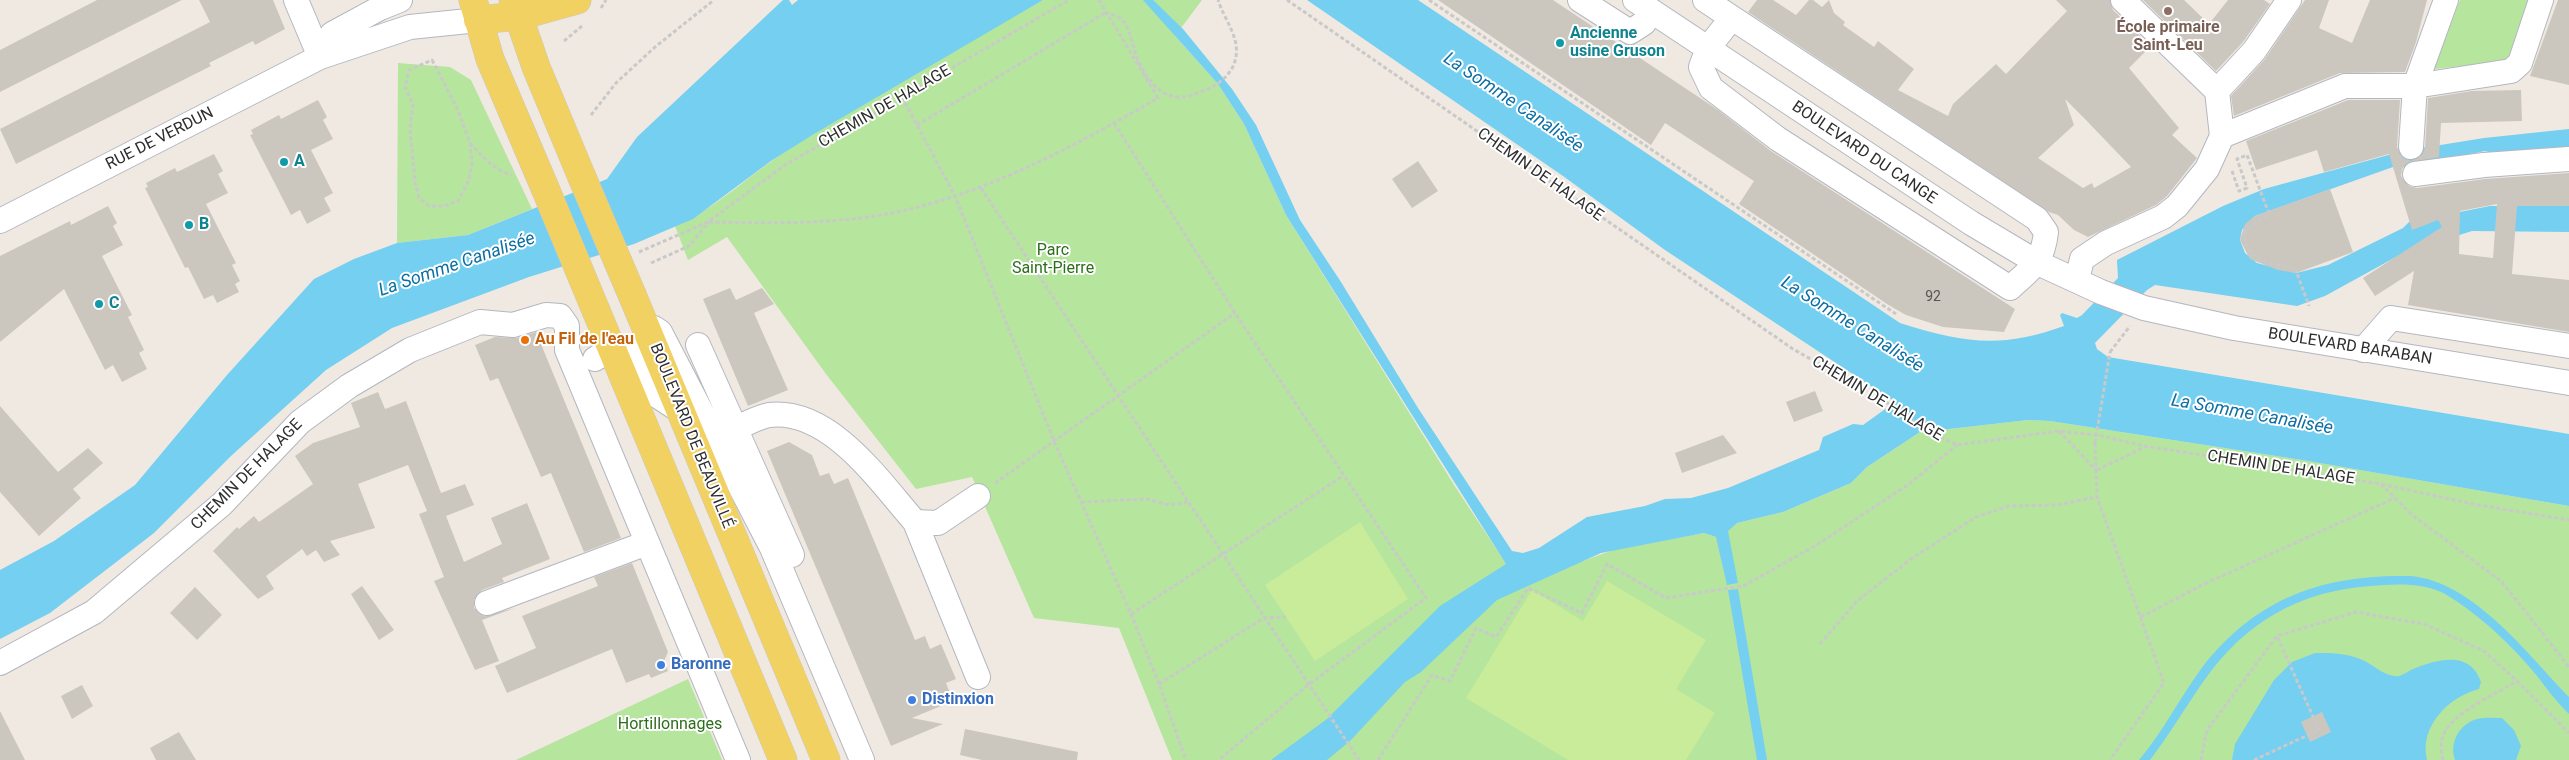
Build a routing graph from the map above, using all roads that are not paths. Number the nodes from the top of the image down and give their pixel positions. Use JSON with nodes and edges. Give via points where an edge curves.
{"nodes":[{"id":1,"x":296,"y":0,"type":"edge"},
{"id":2,"x":400,"y":0,"type":"edge"},
{"id":3,"x":577,"y":0,"type":"edge"},
{"id":4,"x":1580,"y":0,"type":"edge"},
{"id":5,"x":1705,"y":0,"type":"edge"},
{"id":6,"x":2123,"y":0,"type":"edge"},
{"id":7,"x":2289,"y":0,"type":"edge"},
{"id":8,"x":2446,"y":0,"type":"edge"},
{"id":9,"x":2541,"y":0,"type":"edge"},
{"id":10,"x":1643,"y":5,"type":"edge"},
{"id":11,"x":516,"y":8,"type":"edge"},
{"id":12,"x":476,"y":10,"type":"edge"},
{"id":13,"x":1731,"y":19,"type":"junction"},
{"id":14,"x":1708,"y":48,"type":"junction"},
{"id":15,"x":320,"y":57,"type":"junction"},
{"id":16,"x":2415,"y":86,"type":"junction"},
{"id":17,"x":2218,"y":91,"type":"junction"},
{"id":18,"x":2222,"y":136,"type":"junction"},
{"id":19,"x":2411,"y":147,"type":"dead end"},
{"id":20,"x":2569,"y":159,"type":"edge"},
{"id":21,"x":2415,"y":174,"type":"dead end"},
{"id":22,"x":0,"y":221,"type":"edge"},
{"id":23,"x":2038,"y":263,"type":"junction"},
{"id":24,"x":2077,"y":280,"type":"junction"},
{"id":25,"x":2101,"y":292,"type":"joint"},
{"id":26,"x":602,"y":338,"type":"junction"},
{"id":27,"x":698,"y":345,"type":"dead end"},
{"id":28,"x":2569,"y":346,"type":"edge"},
{"id":29,"x":2363,"y":350,"type":"junction"},
{"id":30,"x":580,"y":379,"type":"junction"},
{"id":31,"x":2569,"y":383,"type":"edge"},
{"id":32,"x":687,"y":405,"type":"junction"},
{"id":33,"x":736,"y":428,"type":"junction"},
{"id":34,"x":978,"y":496,"type":"road end"},
{"id":35,"x":915,"y":522,"type":"junction"},
{"id":36,"x":647,"y":543,"type":"junction"},
{"id":37,"x":487,"y":603,"type":"dead end"},
{"id":38,"x":0,"y":663,"type":"edge"},
{"id":39,"x":978,"y":677,"type":"dead end"},
{"id":40,"x":842,"y":710,"type":"junction"},
{"id":41,"x":824,"y":754,"type":"edge"},
{"id":42,"x":738,"y":760,"type":"edge"},
{"id":43,"x":783,"y":760,"type":"edge"},
{"id":44,"x":862,"y":760,"type":"edge"}],
"edges":[{"from":1,"to":15,"type":"street"},
{"from":2,"to":15,"type":"street","via":[[332,34]]},
{"from":3,"to":11,"type":"main road"},
{"from":4,"to":10,"type":"street","via":[[1630,32],[1644,23]]},
{"from":5,"to":13,"type":"street"},
{"from":6,"to":17,"type":"street"},
{"from":7,"to":17,"type":"street","via":[[2254,51]]},
{"from":8,"to":16,"type":"street"},
{"from":9,"to":16,"type":"street","via":[[2520,63],[2511,71]]},
{"from":10,"to":14,"type":"street","name":"BOULEVARD DU CANGE"},
{"from":11,"to":12,"type":"main road"},
{"from":11,"to":32,"type":"main road","name":"BOULEVARD DE BEAUVILLÉ","bridge":true,"via":[[536,67],[638,308]]},
{"from":12,"to":15,"type":"street","name":"RUE DE VERDUN"},
{"from":12,"to":26,"type":"main road","bridge":true,"via":[[490,58],[545,188]]},
{"from":13,"to":14,"type":"street"},
{"from":13,"to":23,"type":"street","via":[[2037,218],[2046,232]]},
{"from":14,"to":23,"type":"street","name":"BOULEVARD DU CANGE","via":[[1959,215]]},
{"from":14,"to":23,"type":"street","via":[[1702,67],[1711,88],[1778,139],[2010,288]]},
{"from":15,"to":22,"type":"street","name":"RUE DE VERDUN"},
{"from":16,"to":18,"type":"street","via":[[2345,86]]},
{"from":16,"to":19,"type":"street"},
{"from":17,"to":18,"type":"street"},
{"from":18,"to":24,"type":"street","via":[[2207,169],[2177,206],[2163,217],[2106,243],[2082,259]]},
{"from":20,"to":21,"type":"street","via":[[2484,164]]},
{"from":23,"to":24,"type":"street","name":"BOULEVARD DU CANGE"},
{"from":24,"to":25,"type":"street","name":"BOULEVARD DU CANGE"},
{"from":25,"to":29,"type":"street","name":"BOULEVARD BARABAN","via":[[2134,312]]},
{"from":26,"to":30,"type":"street"},
{"from":26,"to":32,"type":"street","via":[[636,348],[656,395]]},
{"from":26,"to":43,"type":"main road"},
{"from":27,"to":33,"type":"street"},
{"from":28,"to":29,"type":"street","via":[[2391,318]]},
{"from":29,"to":31,"type":"street","name":"BOULEVARD BARABAN"},
{"from":30,"to":36,"type":"street"},
{"from":30,"to":38,"type":"street","name":"CHEMIN DE HALAGE","via":[[567,350],[567,326],[560,316],[546,314],[513,325],[480,322],[410,350],[349,386],[300,422],[222,504],[94,612]]},
{"from":32,"to":33,"type":"street","via":[[712,407]]},
{"from":32,"to":40,"type":"street","via":[[772,548]]},
{"from":32,"to":41,"type":"main road","name":"BOULEVARD DE BEAUVILLÉ"},
{"from":33,"to":35,"type":"street","via":[[768,415],[800,418],[823,427],[865,463]]},
{"from":33,"to":40,"type":"street","via":[[851,690]]},
{"from":34,"to":35,"type":"street","via":[[938,523]]},
{"from":35,"to":39,"type":"street"},
{"from":36,"to":37,"type":"street"},
{"from":36,"to":42,"type":"street"},
{"from":40,"to":41,"type":"street"},
{"from":40,"to":44,"type":"street"}]}
